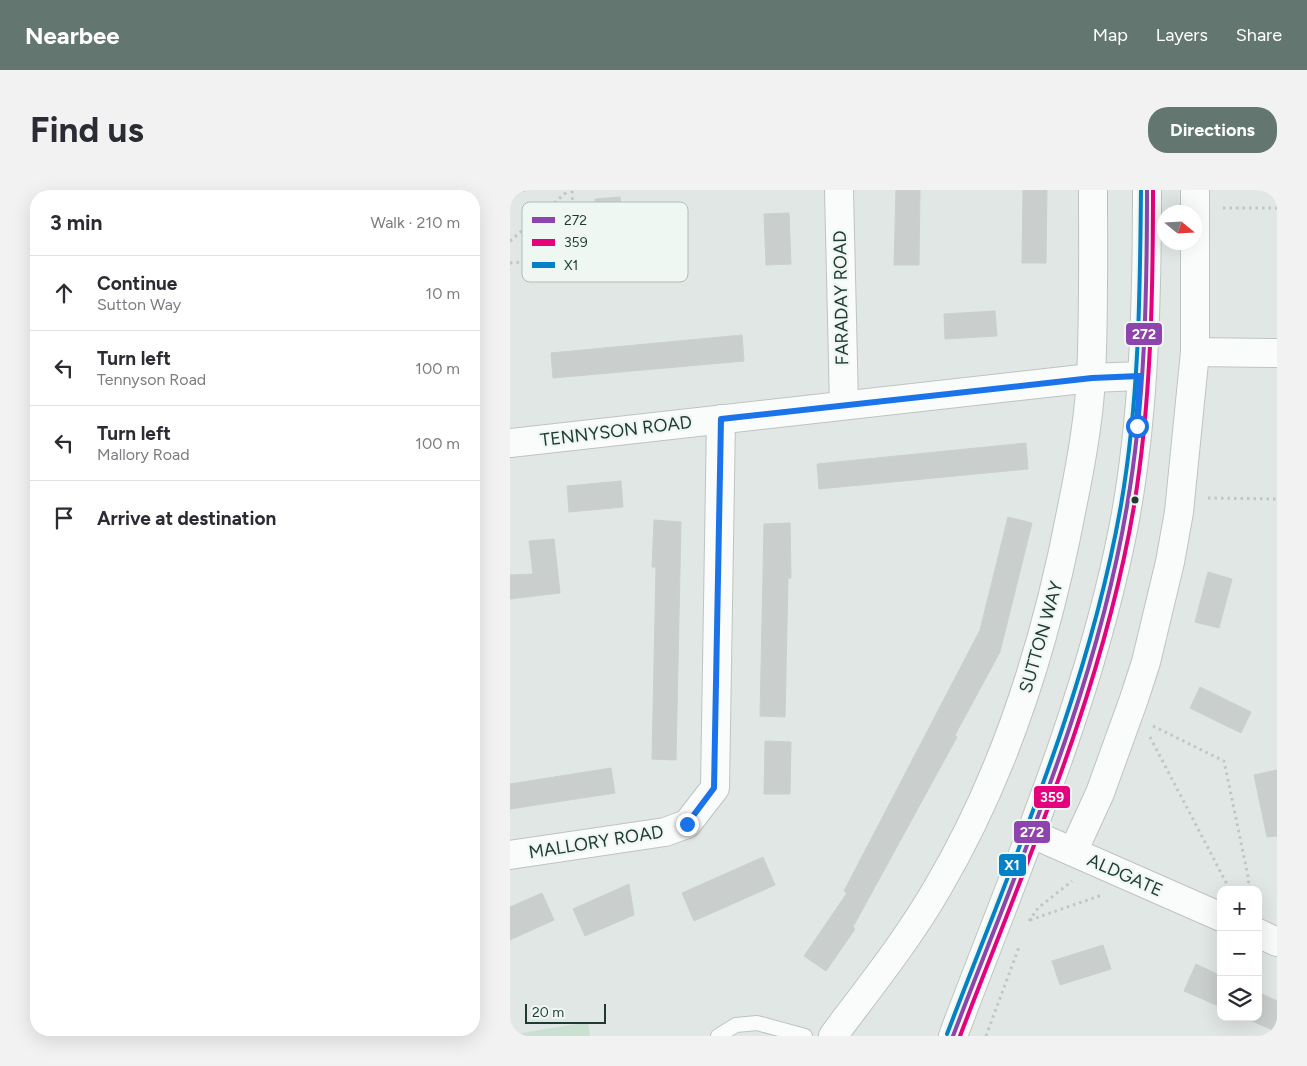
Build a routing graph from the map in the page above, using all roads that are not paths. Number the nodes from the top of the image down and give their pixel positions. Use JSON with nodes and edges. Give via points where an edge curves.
{"nodes":[{"id":1,"x":839,"y":190,"type":"edge"},
{"id":2,"x":1093,"y":190,"type":"edge"},
{"id":3,"x":1147,"y":190,"type":"edge"},
{"id":4,"x":1204,"y":199,"type":"edge"},
{"id":5,"x":1194,"y":352,"type":"junction"},
{"id":6,"x":1277,"y":353,"type":"edge"},
{"id":7,"x":1140,"y":376,"type":"junction"},
{"id":8,"x":1092,"y":378,"type":"junction"},
{"id":9,"x":844,"y":405,"type":"junction"},
{"id":10,"x":721,"y":419,"type":"junction"},
{"id":11,"x":510,"y":443,"type":"edge"},
{"id":12,"x":1030,"y":833,"type":"junction"},
{"id":13,"x":510,"y":855,"type":"edge"},
{"id":14,"x":1076,"y":863,"type":"junction"},
{"id":15,"x":1217,"y":916,"type":"edge"},
{"id":16,"x":1262,"y":936,"type":"edge"},
{"id":17,"x":1277,"y":942,"type":"edge"},
{"id":18,"x":718,"y":1036,"type":"edge"},
{"id":19,"x":805,"y":1036,"type":"edge"},
{"id":20,"x":833,"y":1036,"type":"edge"},
{"id":21,"x":953,"y":1036,"type":"edge"}],
"edges":[{"from":1,"to":9,"type":"street","name":"FARADAY ROAD"},
{"from":2,"to":8,"type":"street","name":"SUTTON WAY"},
{"from":3,"to":7,"type":"street","via":[[1146,311]]},
{"from":4,"to":5,"type":"street"},
{"from":5,"to":6,"type":"street"},
{"from":5,"to":14,"type":"street","via":[[1179,512],[1170,562],[1146,662]]},
{"from":7,"to":8,"type":"street","name":"TENNYSON ROAD"},
{"from":7,"to":12,"type":"street","via":[[1119,548],[1075,709]]},
{"from":8,"to":9,"type":"street","name":"TENNYSON ROAD"},
{"from":8,"to":20,"type":"street","name":"SUTTON WAY","via":[[1081,461],[1060,572],[1034,665],[1003,755],[938,889]]},
{"from":9,"to":10,"type":"street","name":"TENNYSON ROAD"},
{"from":10,"to":11,"type":"street","name":"TENNYSON ROAD"},
{"from":10,"to":13,"type":"street","name":"MALLORY ROAD","via":[[714,788],[687,824],[665,832]]},
{"from":12,"to":14,"type":"street","name":"ALDGATE"},
{"from":12,"to":21,"type":"street"},
{"from":14,"to":15,"type":"street","name":"ALDGATE"},
{"from":16,"to":17,"type":"street"},
{"from":18,"to":19,"type":"lane","via":[[736,1025],[757,1023]]}]}
